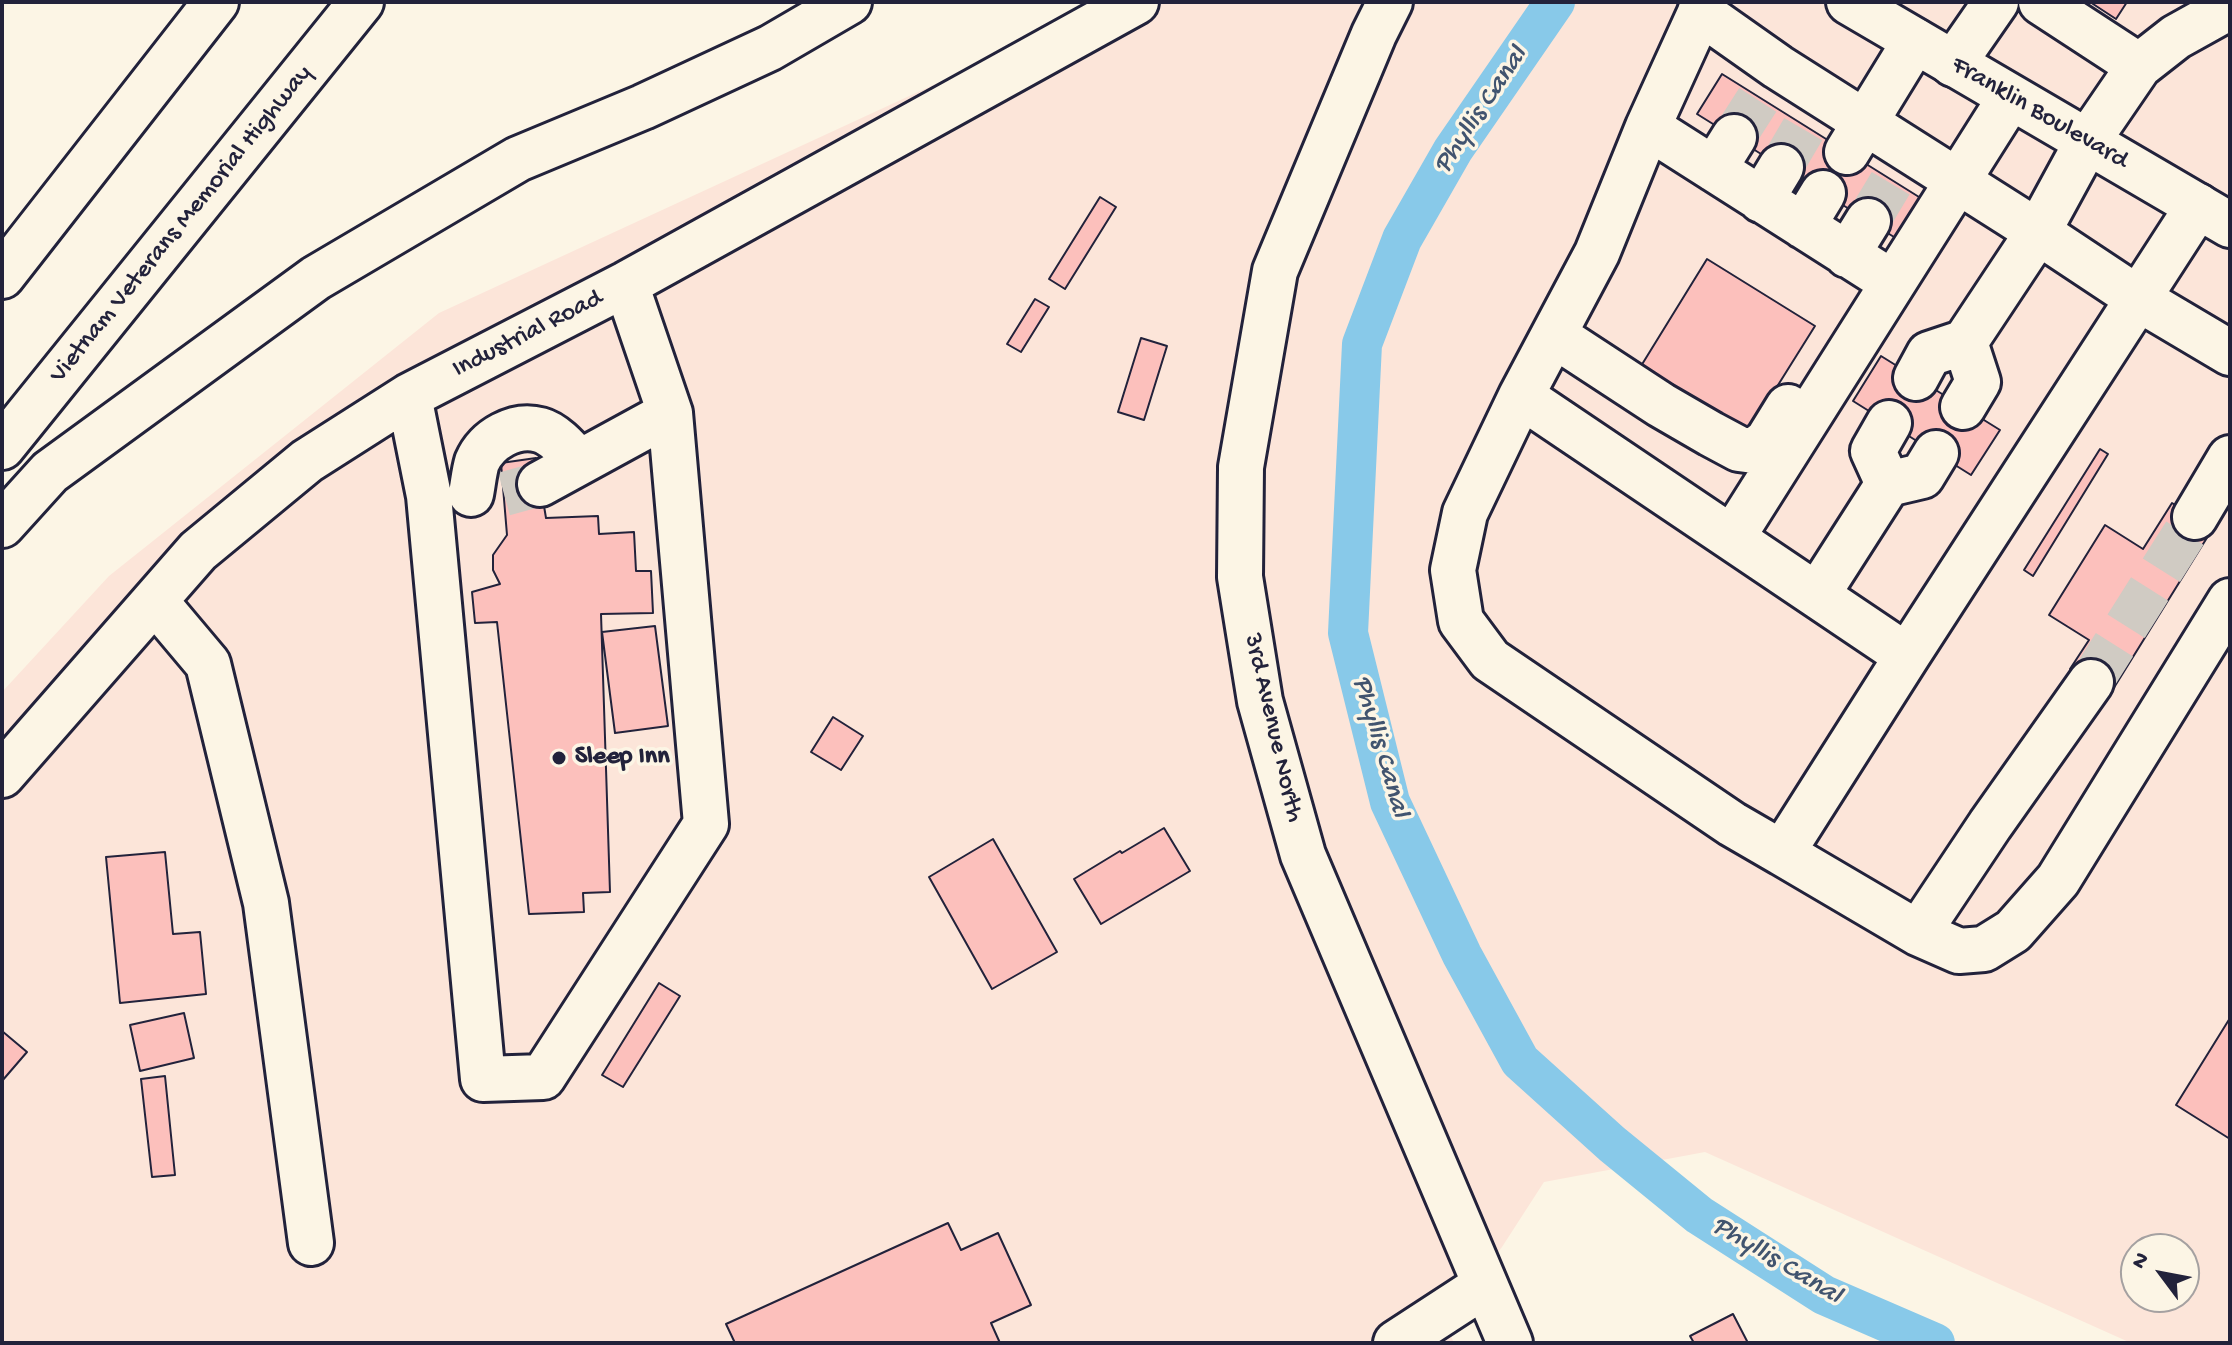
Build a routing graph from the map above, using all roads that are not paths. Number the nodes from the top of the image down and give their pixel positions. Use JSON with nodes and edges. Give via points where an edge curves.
{"nodes":[{"id":1,"x":216,"y":2,"type":"edge"},
{"id":2,"x":361,"y":2,"type":"edge"},
{"id":3,"x":849,"y":2,"type":"edge"},
{"id":4,"x":1136,"y":2,"type":"edge"},
{"id":5,"x":1390,"y":2,"type":"edge"},
{"id":6,"x":1849,"y":2,"type":"edge"},
{"id":7,"x":1996,"y":2,"type":"edge"},
{"id":8,"x":2041,"y":2,"type":"edge"},
{"id":9,"x":1702,"y":7,"type":"edge"},
{"id":10,"x":2230,"y":7,"type":"edge"},
{"id":11,"x":1915,"y":41,"type":"junction"},
{"id":12,"x":1953,"y":64,"type":"junction"},
{"id":13,"x":2139,"y":66,"type":"junction"},
{"id":14,"x":2010,"y":98,"type":"junction"},
{"id":15,"x":1648,"y":127,"type":"junction"},
{"id":16,"x":1856,"y":138,"type":"junction"},
{"id":17,"x":2087,"y":142,"type":"junction"},
{"id":18,"x":1957,"y":182,"type":"junction"},
{"id":19,"x":2214,"y":216,"type":"edge"},
{"id":20,"x":2038,"y":232,"type":"junction"},
{"id":21,"x":1870,"y":257,"type":"junction"},
{"id":22,"x":2,"y":276,"type":"edge"},
{"id":23,"x":626,"y":284,"type":"junction"},
{"id":24,"x":2139,"y":299,"type":"junction"},
{"id":25,"x":1554,"y":335,"type":"junction"},
{"id":26,"x":1965,"y":342,"type":"junction"},
{"id":27,"x":2230,"y":353,"type":"edge"},
{"id":28,"x":1916,"y":378,"type":"dead end"},
{"id":29,"x":409,"y":396,"type":"junction"},
{"id":30,"x":1521,"y":396,"type":"junction"},
{"id":31,"x":1963,"y":407,"type":"dead end"},
{"id":32,"x":670,"y":413,"type":"junction"},
{"id":33,"x":1889,"y":423,"type":"dead end"},
{"id":34,"x":2,"y":447,"type":"edge"},
{"id":35,"x":1936,"y":453,"type":"dead end"},
{"id":36,"x":2230,"y":458,"type":"edge"},
{"id":37,"x":579,"y":462,"type":"junction"},
{"id":38,"x":1888,"y":484,"type":"junction"},
{"id":39,"x":486,"y":492,"type":"junction"},
{"id":40,"x":2195,"y":517,"type":"tunnel mouth"},
{"id":41,"x":2,"y":525,"type":"edge"},
{"id":42,"x":1732,"y":538,"type":"junction"},
{"id":43,"x":1817,"y":595,"type":"junction"},
{"id":44,"x":155,"y":601,"type":"junction"},
{"id":45,"x":2230,"y":601,"type":"edge"},
{"id":46,"x":1907,"y":656,"type":"junction"},
{"id":47,"x":2091,"y":682,"type":"tunnel mouth"},
{"id":48,"x":2,"y":775,"type":"edge"},
{"id":49,"x":1782,"y":853,"type":"junction"},
{"id":50,"x":1918,"y":933,"type":"junction"},
{"id":51,"x":311,"y":1243,"type":"dead end"},
{"id":52,"x":1485,"y":1285,"type":"junction"},
{"id":53,"x":1396,"y":1343,"type":"edge"},
{"id":54,"x":1510,"y":1343,"type":"edge"}],
"edges":[{"from":1,"to":22,"type":"main road"},
{"from":2,"to":34,"type":"main road","name":"Vietnam Veterans Memorial Highway"},
{"from":3,"to":41,"type":"main road","via":[[770,48],[518,159],[316,278],[50,472]]},
{"from":4,"to":23,"type":"main road","name":"Industrial Road"},
{"from":5,"to":52,"type":"main road","name":"3rd Avenue North","via":[[1275,271],[1241,467],[1240,577],[1260,701],[1303,855]]},
{"from":6,"to":11,"type":"main road","name":"Franklin Boulevard"},
{"from":7,"to":12,"type":"main road"},
{"from":8,"to":13,"type":"main road"},
{"from":9,"to":15,"type":"main road"},
{"from":9,"to":16,"type":"main road","via":[[1768,82]]},
{"from":10,"to":13,"type":"main road","via":[[2176,37]]},
{"from":11,"to":12,"type":"main road","name":"Franklin Boulevard"},
{"from":11,"to":16,"type":"main road"},
{"from":12,"to":14,"type":"main road","name":"Franklin Boulevard"},
{"from":13,"to":17,"type":"main road"},
{"from":14,"to":17,"type":"main road","name":"Franklin Boulevard"},
{"from":14,"to":18,"type":"main road"},
{"from":15,"to":21,"type":"main road","via":[[1724,153],[1813,210]]},
{"from":15,"to":25,"type":"main road","via":[[1597,253]]},
{"from":16,"to":18,"type":"main road","via":[[1901,166]]},
{"from":17,"to":19,"type":"main road","name":"Franklin Boulevard"},
{"from":17,"to":20,"type":"main road"},
{"from":18,"to":20,"type":"main road"},
{"from":18,"to":21,"type":"main road"},
{"from":19,"to":24,"type":"main road"},
{"from":20,"to":24,"type":"main road"},
{"from":20,"to":26,"type":"main road"},
{"from":21,"to":25,"type":"main road","via":[[1767,441],[1754,451],[1739,449],[1661,405]]},
{"from":21,"to":42,"type":"main road"},
{"from":23,"to":29,"type":"main road","name":"Industrial Road"},
{"from":23,"to":32,"type":"main road"},
{"from":24,"to":27,"type":"main road"},
{"from":24,"to":46,"type":"main road"},
{"from":25,"to":30,"type":"main road"},
{"from":26,"to":28,"type":"main road","via":[[1929,354]]},
{"from":26,"to":31,"type":"main road","via":[[1978,382]]},
{"from":29,"to":39,"type":"main road"},
{"from":29,"to":44,"type":"main road","name":"Industrial Road","via":[[307,461],[198,551]]},
{"from":30,"to":42,"type":"main road"},
{"from":30,"to":49,"type":"main road","via":[[1465,513],[1453,570],[1461,621],[1490,660]]},
{"from":32,"to":37,"type":"main road"},
{"from":32,"to":39,"type":"main road","via":[[706,824],[543,1077],[483,1079]]},
{"from":33,"to":38,"type":"main road","via":[[1873,451]]},
{"from":35,"to":38,"type":"main road","via":[[1922,476]]},
{"from":36,"to":40,"type":"main road"},
{"from":37,"to":39,"type":"main road"},
{"from":37,"to":39,"type":"main road","via":[[541,430],[517,430],[492,439],[477,462]]},
{"from":38,"to":43,"type":"main road"},
{"from":42,"to":43,"type":"main road"},
{"from":43,"to":46,"type":"main road"},
{"from":44,"to":48,"type":"main road","name":"Industrial Road"},
{"from":44,"to":51,"type":"main road","via":[[208,664],[266,903]]},
{"from":45,"to":50,"type":"main road","via":[[2058,880],[2013,931],[1984,949],[1959,951]]},
{"from":46,"to":49,"type":"main road"},
{"from":47,"to":50,"type":"main road"},
{"from":49,"to":50,"type":"main road"},
{"from":52,"to":53,"type":"main road"},
{"from":52,"to":54,"type":"main road","name":"3rd Avenue North"}]}
